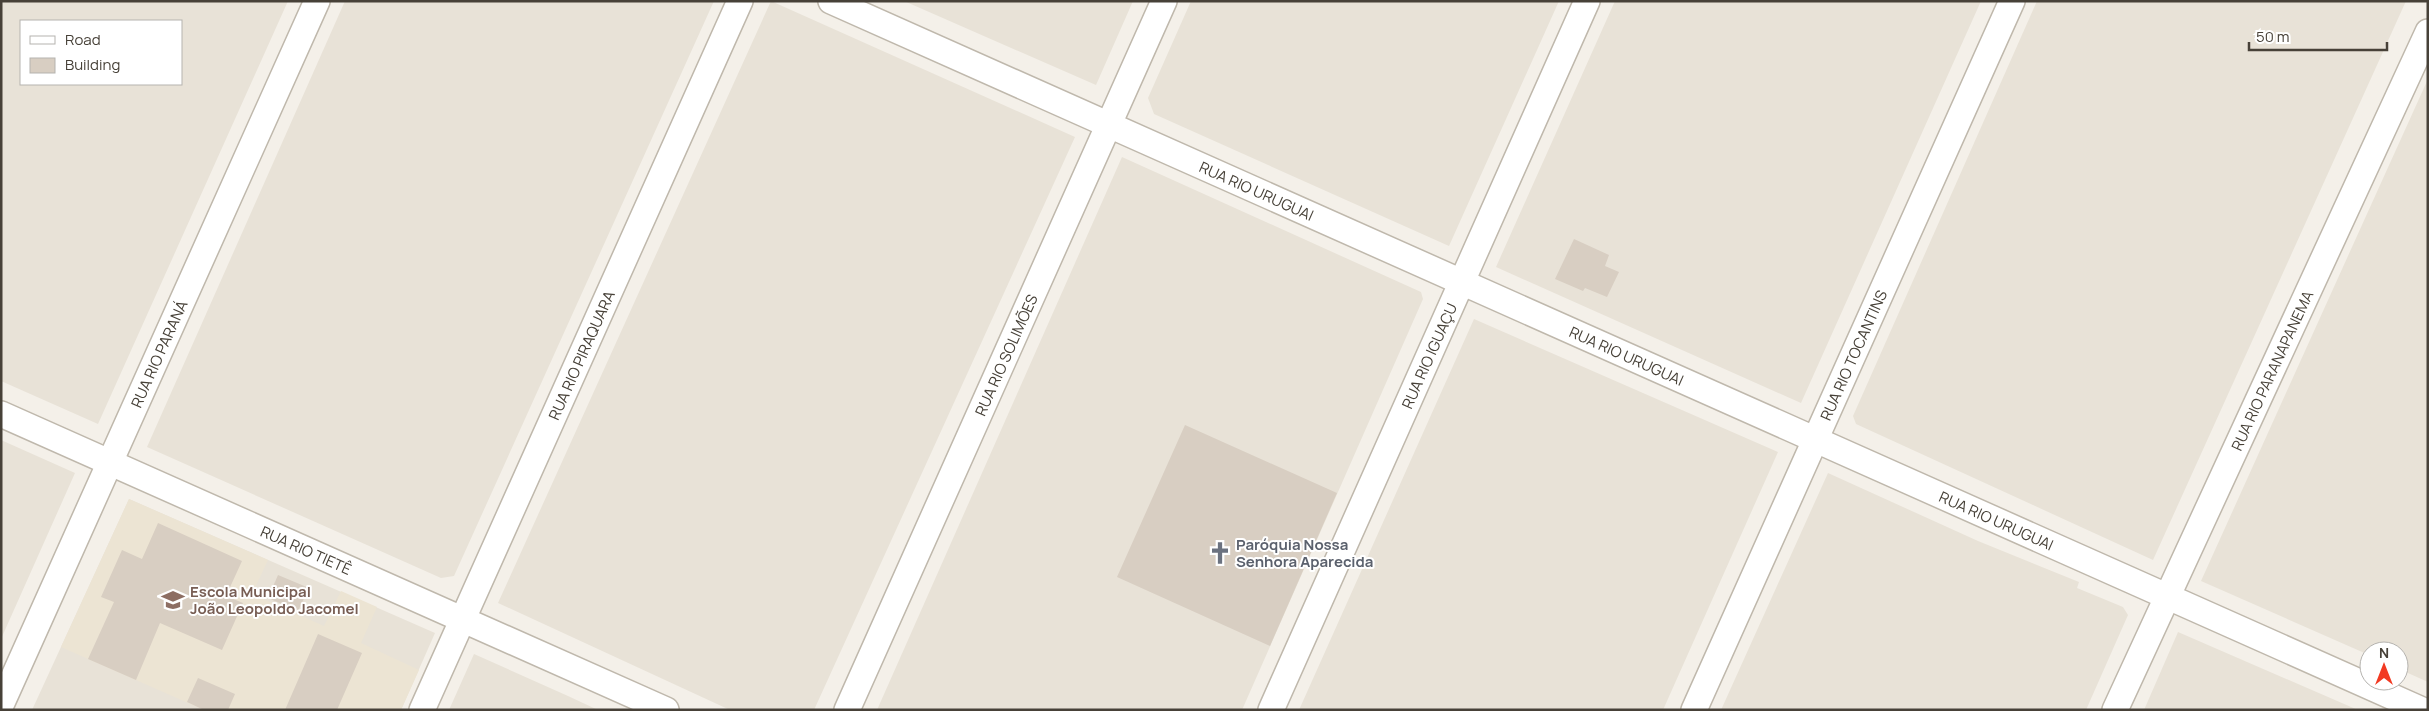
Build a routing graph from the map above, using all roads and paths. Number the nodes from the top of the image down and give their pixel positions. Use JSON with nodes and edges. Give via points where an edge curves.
{"nodes":[{"id":1,"x":317,"y":1,"type":"edge"},
{"id":2,"x":740,"y":1,"type":"edge"},
{"id":3,"x":831,"y":1,"type":"edge"},
{"id":4,"x":1164,"y":1,"type":"edge"},
{"id":5,"x":1587,"y":1,"type":"edge"},
{"id":6,"x":2012,"y":1,"type":"edge"},
{"id":7,"x":2428,"y":32,"type":"edge"},
{"id":8,"x":1109,"y":124,"type":"junction"},
{"id":9,"x":1461,"y":281,"type":"junction"},
{"id":10,"x":1,"y":414,"type":"edge"},
{"id":11,"x":1814,"y":440,"type":"junction"},
{"id":12,"x":111,"y":462,"type":"junction"},
{"id":13,"x":2165,"y":596,"type":"junction"},
{"id":14,"x":462,"y":618,"type":"junction"},
{"id":15,"x":1,"y":705,"type":"edge"},
{"id":16,"x":422,"y":710,"type":"edge"},
{"id":17,"x":666,"y":710,"type":"edge"},
{"id":18,"x":847,"y":710,"type":"edge"},
{"id":19,"x":1271,"y":710,"type":"edge"},
{"id":20,"x":1694,"y":710,"type":"edge"},
{"id":21,"x":2114,"y":710,"type":"edge"},
{"id":22,"x":2422,"y":710,"type":"edge"}],
"edges":[{"from":1,"to":12,"type":"street","name":"RUA RIO PARANÁ"},
{"from":2,"to":14,"type":"street","name":"RUA RIO PIRAQUARA"},
{"from":3,"to":8,"type":"street","name":"RUA RIO URUGUAI"},
{"from":4,"to":8,"type":"street","name":"RUA RIO SOLIMÕES"},
{"from":5,"to":9,"type":"street","name":"RUA RIO IGUAÇU"},
{"from":6,"to":11,"type":"street","name":"RUA RIO TOCANTINS"},
{"from":7,"to":13,"type":"street","name":"RUA RIO PARANAPANEMA"},
{"from":8,"to":9,"type":"street","name":"RUA RIO URUGUAI"},
{"from":8,"to":18,"type":"street","name":"RUA RIO SOLIMÕES"},
{"from":9,"to":11,"type":"street","name":"RUA RIO URUGUAI"},
{"from":9,"to":19,"type":"street","name":"RUA RIO IGUAÇU"},
{"from":10,"to":12,"type":"street","name":"RUA RIO TIETÊ"},
{"from":11,"to":13,"type":"street","name":"RUA RIO URUGUAI"},
{"from":11,"to":20,"type":"street","name":"RUA RIO TOCANTINS"},
{"from":12,"to":14,"type":"street","name":"RUA RIO TIETÊ"},
{"from":12,"to":15,"type":"street","name":"RUA RIO PARANÁ"},
{"from":13,"to":21,"type":"street","name":"RUA RIO PARANAPANEMA"},
{"from":13,"to":22,"type":"street","name":"RUA RIO URUGUAI"},
{"from":14,"to":16,"type":"street","name":"RUA RIO PIRAQUARA"},
{"from":14,"to":17,"type":"street","name":"RUA RIO TIETÊ"}]}
